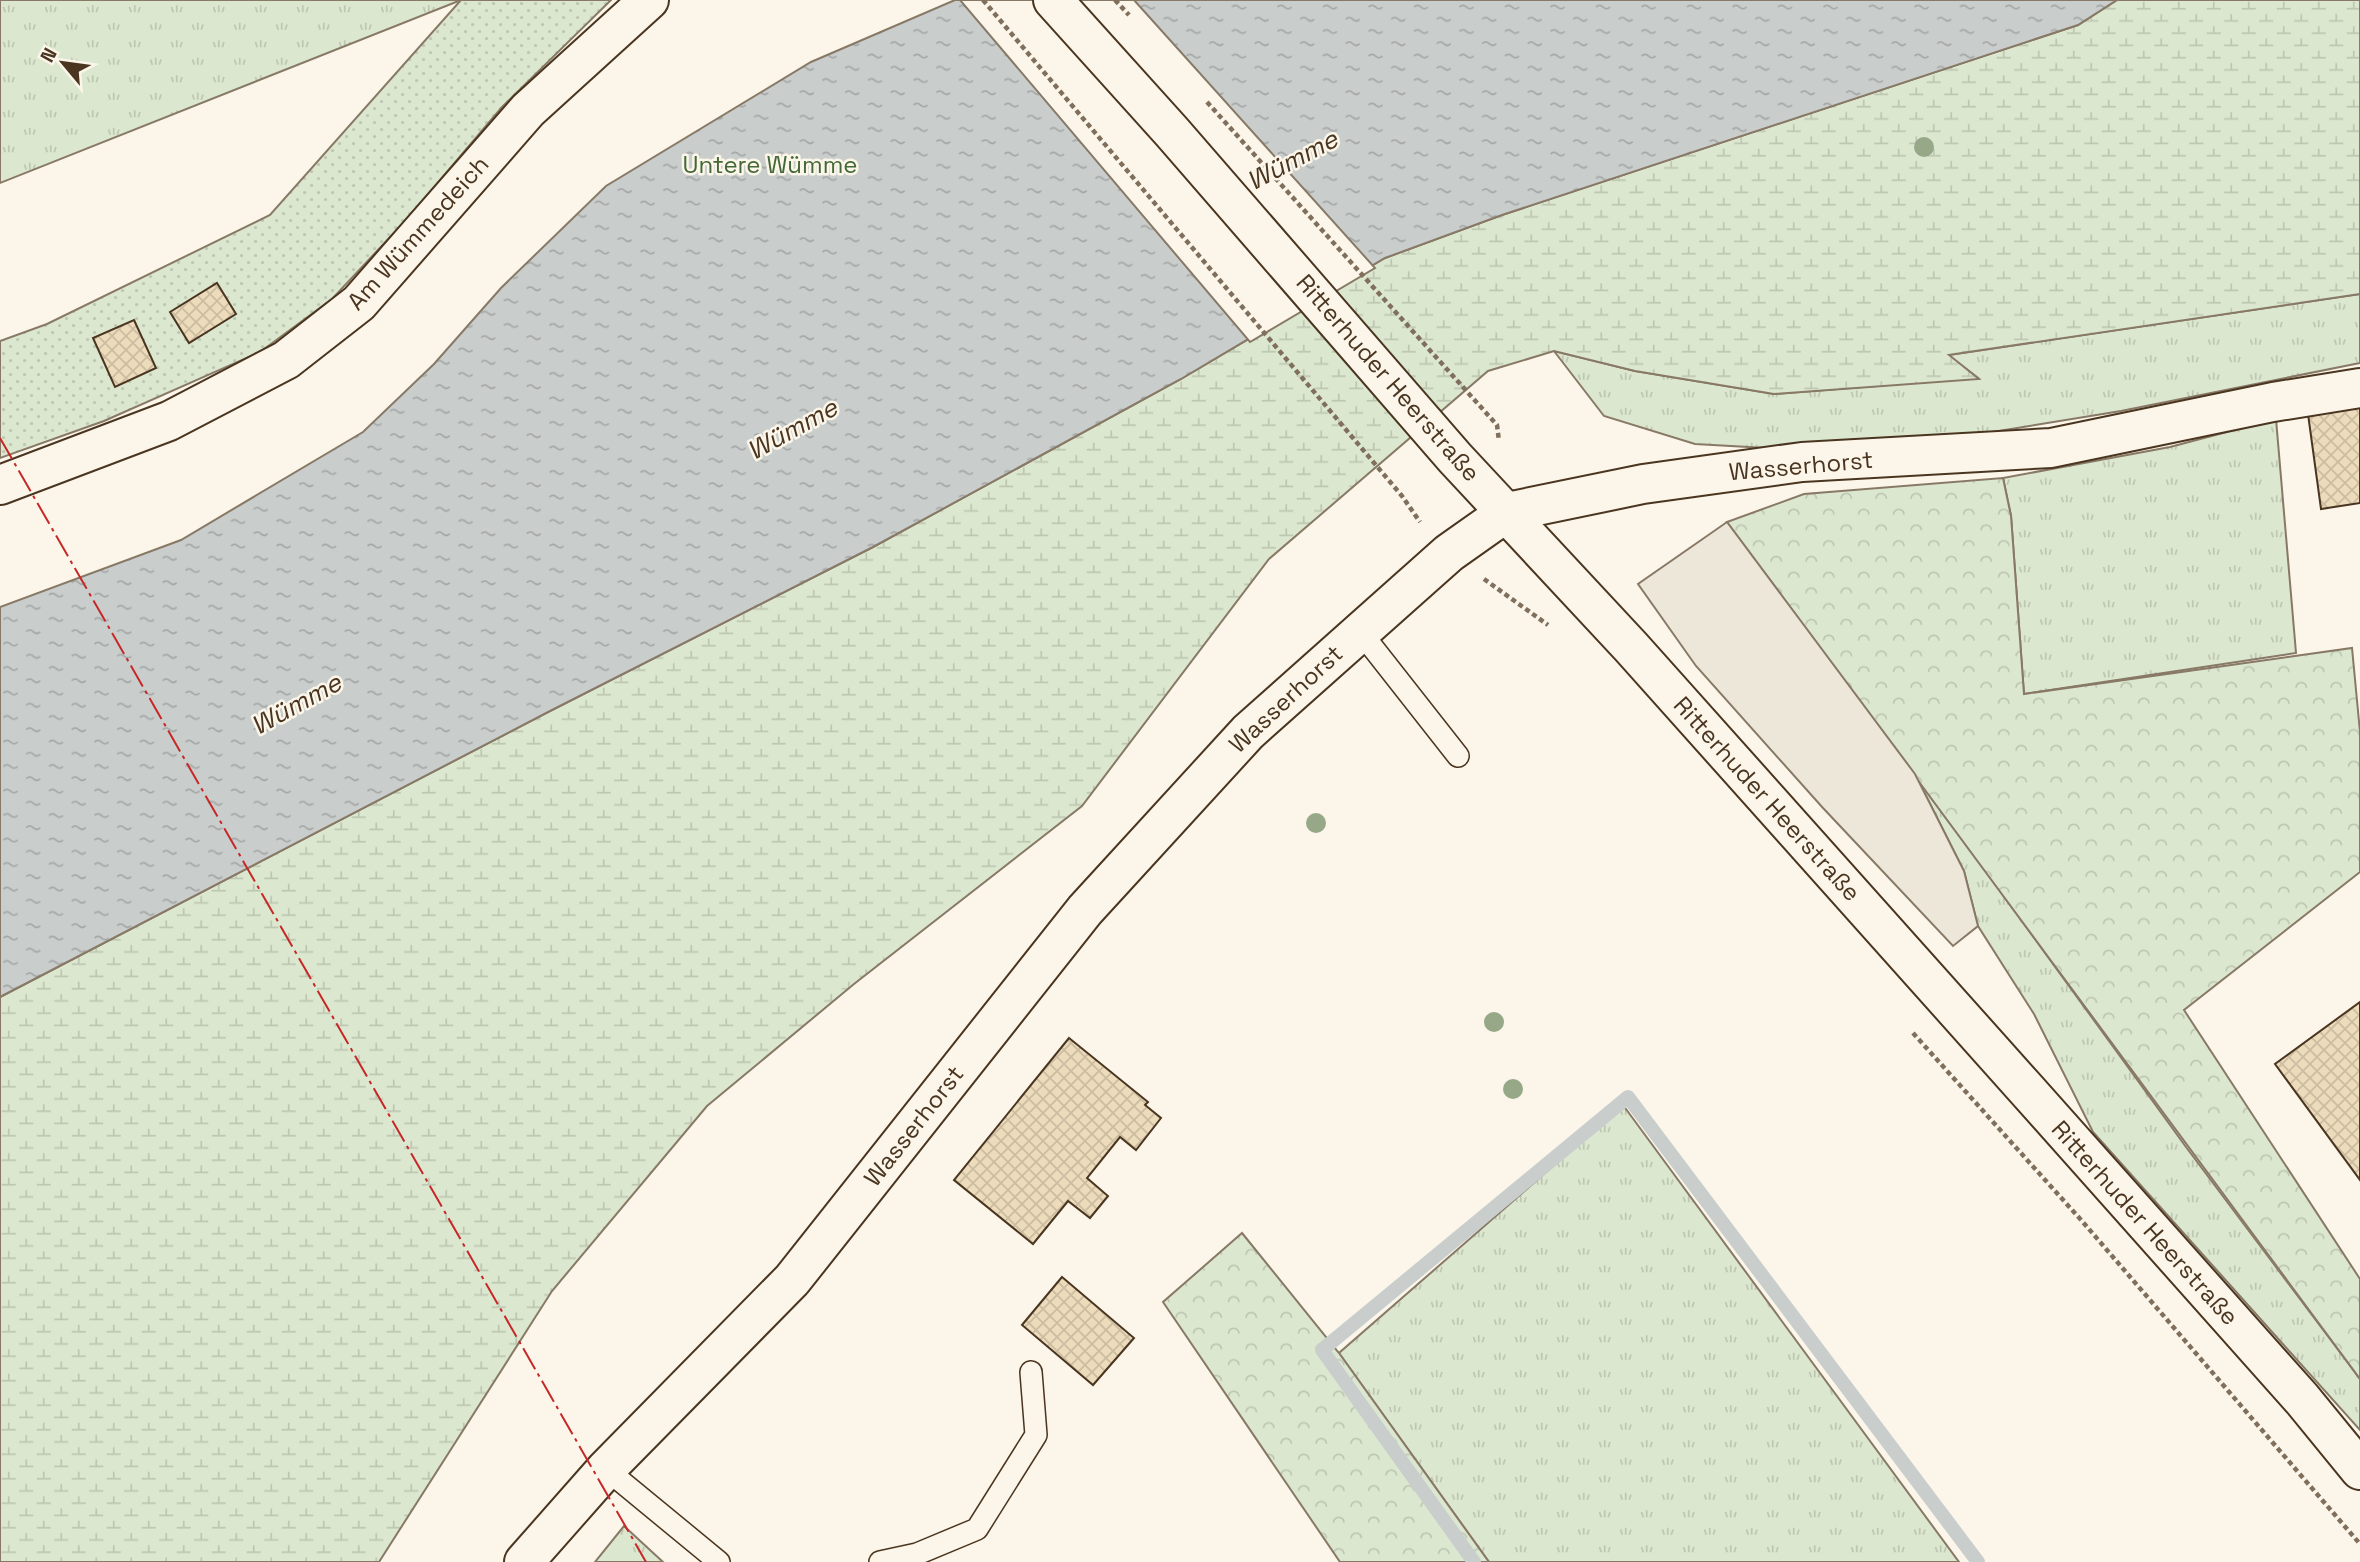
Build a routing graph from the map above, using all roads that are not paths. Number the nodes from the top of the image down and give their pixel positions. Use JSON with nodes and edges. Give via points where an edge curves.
{"nodes":[{"id":1,"x":649,"y":0,"type":"edge"},
{"id":2,"x":1053,"y":0,"type":"edge"},
{"id":3,"x":2360,"y":388,"type":"edge"},
{"id":4,"x":0,"y":485,"type":"edge"},
{"id":5,"x":1507,"y":512,"type":"junction"},
{"id":6,"x":1359,"y":630,"type":"junction"},
{"id":7,"x":1458,"y":756,"type":"dead end"},
{"id":8,"x":1031,"y":1372,"type":"dead end"},
{"id":9,"x":606,"y":1469,"type":"junction"},
{"id":10,"x":2360,"y":1470,"type":"edge"},
{"id":11,"x":524,"y":1562,"type":"edge"},
{"id":12,"x":719,"y":1562,"type":"edge"},
{"id":13,"x":880,"y":1562,"type":"edge"}],
"edges":[{"from":1,"to":4,"type":"street","name":"Am Wümmedeich","via":[[528,110],[359,303],[286,360],[169,421]]},
{"from":2,"to":5,"type":"street","name":"Ritterhuder Heerstraße"},
{"from":3,"to":5,"type":"street","name":"Wasserhorst","via":[[2051,448],[1802,462],[1643,484]]},
{"from":5,"to":6,"type":"street","name":"Wasserhorst","via":[[1449,553]]},
{"from":5,"to":10,"type":"street","name":"Ritterhuder Heerstraße","via":[[2026,1089]]},
{"from":6,"to":7,"type":"lane"},
{"from":6,"to":9,"type":"street","name":"Wasserhorst","via":[[1248,732],[1094,900],[792,1280]]},
{"from":8,"to":13,"type":"lane","via":[[1037,1435],[977,1529],[917,1554]]},
{"from":9,"to":11,"type":"street","name":"Wasserhorst"},
{"from":9,"to":12,"type":"lane"}]}
